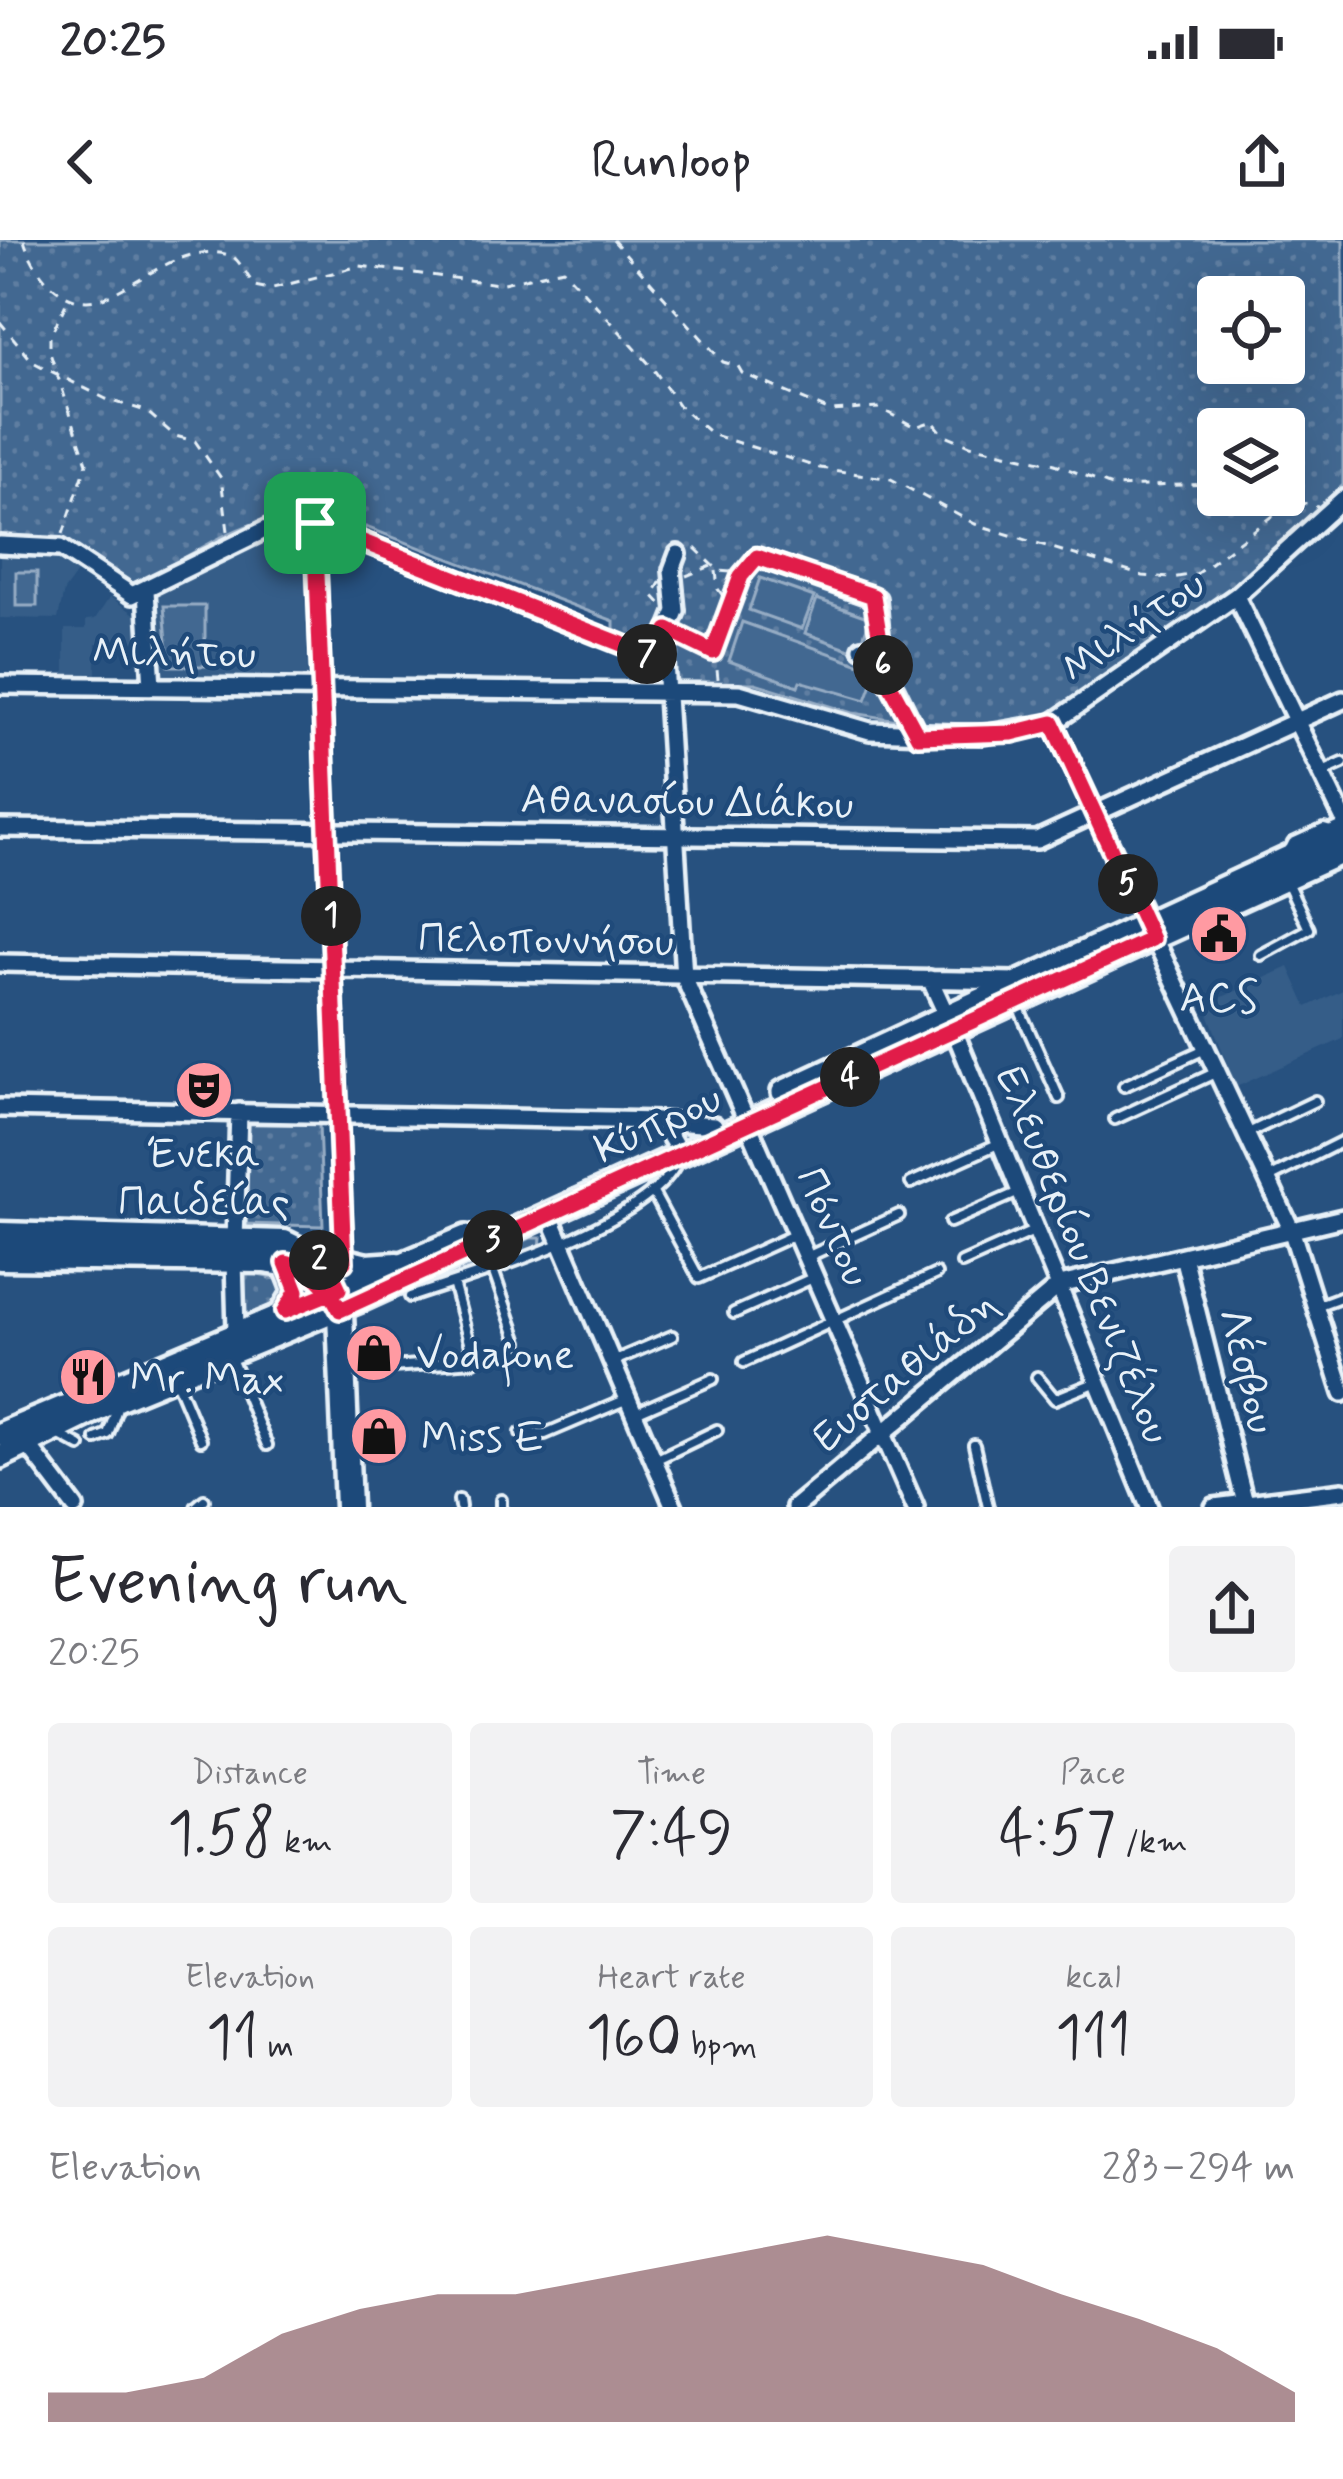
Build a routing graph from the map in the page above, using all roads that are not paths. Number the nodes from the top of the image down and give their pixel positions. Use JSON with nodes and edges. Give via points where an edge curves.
{"nodes":[{"id":1,"x":1343,"y":500,"type":"edge"},
{"id":2,"x":315,"y":523,"type":"junction"},
{"id":3,"x":0,"y":545,"type":"edge"},
{"id":4,"x":678,"y":554,"type":"dead end"},
{"id":5,"x":757,"y":557,"type":"road end"},
{"id":6,"x":146,"y":591,"type":"junction"},
{"id":7,"x":1236,"y":596,"type":"junction"},
{"id":8,"x":862,"y":648,"type":"dead end"},
{"id":9,"x":881,"y":655,"type":"junction"},
{"id":10,"x":657,"y":658,"type":"junction"},
{"id":11,"x":0,"y":685,"type":"edge"},
{"id":12,"x":152,"y":686,"type":"junction"},
{"id":13,"x":321,"y":688,"type":"junction"},
{"id":14,"x":667,"y":692,"type":"junction"},
{"id":15,"x":1343,"y":700,"type":"edge"},
{"id":16,"x":1300,"y":722,"type":"junction"},
{"id":17,"x":1053,"y":723,"type":"junction"},
{"id":18,"x":918,"y":736,"type":"junction"},
{"id":19,"x":1343,"y":763,"type":"edge"},
{"id":20,"x":1322,"y":772,"type":"junction"},
{"id":21,"x":1096,"y":814,"type":"junction"},
{"id":22,"x":0,"y":828,"type":"edge"},
{"id":23,"x":327,"y":829,"type":"junction"},
{"id":24,"x":1342,"y":834,"type":"edge"},
{"id":25,"x":674,"y":836,"type":"junction"},
{"id":26,"x":1286,"y":868,"type":"junction"},
{"id":27,"x":1149,"y":931,"type":"junction"},
{"id":28,"x":1261,"y":955,"type":"dead end"},
{"id":29,"x":0,"y":963,"type":"edge"},
{"id":30,"x":333,"y":970,"type":"junction"},
{"id":31,"x":684,"y":976,"type":"junction"},
{"id":32,"x":930,"y":979,"type":"junction"},
{"id":33,"x":1017,"y":991,"type":"junction"},
{"id":34,"x":950,"y":1022,"type":"junction"},
{"id":35,"x":1206,"y":1048,"type":"junction"},
{"id":36,"x":1217,"y":1072,"type":"junction"},
{"id":37,"x":1124,"y":1086,"type":"dead end"},
{"id":38,"x":1059,"y":1098,"type":"dead end"},
{"id":39,"x":1316,"y":1101,"type":"dead end"},
{"id":40,"x":0,"y":1108,"type":"edge"},
{"id":41,"x":239,"y":1112,"type":"junction"},
{"id":42,"x":338,"y":1115,"type":"junction"},
{"id":43,"x":747,"y":1117,"type":"junction"},
{"id":44,"x":1115,"y":1119,"type":"dead end"},
{"id":45,"x":661,"y":1121,"type":"junction"},
{"id":46,"x":715,"y":1125,"type":"junction"},
{"id":47,"x":1246,"y":1134,"type":"junction"},
{"id":48,"x":1343,"y":1141,"type":"edge"},
{"id":49,"x":1000,"y":1144,"type":"junction"},
{"id":50,"x":677,"y":1149,"type":"junction"},
{"id":51,"x":1268,"y":1179,"type":"junction"},
{"id":52,"x":911,"y":1183,"type":"dead end"},
{"id":53,"x":652,"y":1191,"type":"junction"},
{"id":54,"x":1019,"y":1192,"type":"junction"},
{"id":55,"x":549,"y":1214,"type":"junction"},
{"id":56,"x":899,"y":1215,"type":"dead end"},
{"id":57,"x":1343,"y":1218,"type":"edge"},
{"id":58,"x":950,"y":1222,"type":"dead end"},
{"id":59,"x":1291,"y":1229,"type":"junction"},
{"id":60,"x":1036,"y":1230,"type":"junction"},
{"id":61,"x":799,"y":1232,"type":"junction"},
{"id":62,"x":0,"y":1235,"type":"edge"},
{"id":63,"x":560,"y":1244,"type":"junction"},
{"id":64,"x":235,"y":1250,"type":"junction"},
{"id":65,"x":310,"y":1253,"type":"junction"},
{"id":66,"x":808,"y":1256,"type":"junction"},
{"id":67,"x":1183,"y":1256,"type":"junction"},
{"id":68,"x":0,"y":1257,"type":"edge"},
{"id":69,"x":344,"y":1262,"type":"junction"},
{"id":70,"x":962,"y":1262,"type":"dead end"},
{"id":71,"x":286,"y":1263,"type":"junction"},
{"id":72,"x":397,"y":1265,"type":"junction"},
{"id":73,"x":493,"y":1269,"type":"junction"},
{"id":74,"x":936,"y":1274,"type":"dead end"},
{"id":75,"x":818,"y":1276,"type":"junction"},
{"id":76,"x":452,"y":1282,"type":"junction"},
{"id":77,"x":1060,"y":1285,"type":"junction"},
{"id":78,"x":399,"y":1295,"type":"junction"},
{"id":79,"x":1343,"y":1296,"type":"edge"},
{"id":80,"x":337,"y":1297,"type":"junction"},
{"id":81,"x":1314,"y":1306,"type":"junction"},
{"id":82,"x":285,"y":1311,"type":"junction"},
{"id":83,"x":734,"y":1313,"type":"dead end"},
{"id":84,"x":836,"y":1318,"type":"junction"},
{"id":85,"x":236,"y":1331,"type":"junction"},
{"id":86,"x":672,"y":1336,"type":"dead end"},
{"id":87,"x":518,"y":1342,"type":"dead end"},
{"id":88,"x":1336,"y":1347,"type":"edge"},
{"id":89,"x":229,"y":1354,"type":"junction"},
{"id":90,"x":610,"y":1362,"type":"junction"},
{"id":91,"x":743,"y":1362,"type":"dead end"},
{"id":92,"x":342,"y":1370,"type":"junction"},
{"id":93,"x":175,"y":1377,"type":"junction"},
{"id":94,"x":1037,"y":1377,"type":"dead end"},
{"id":95,"x":713,"y":1379,"type":"dead end"},
{"id":96,"x":1099,"y":1381,"type":"junction"},
{"id":97,"x":1343,"y":1393,"type":"edge"},
{"id":98,"x":121,"y":1398,"type":"junction"},
{"id":99,"x":630,"y":1407,"type":"junction"},
{"id":100,"x":9,"y":1428,"type":"edge"},
{"id":101,"x":49,"y":1430,"type":"junction"},
{"id":102,"x":717,"y":1430,"type":"dead end"},
{"id":103,"x":521,"y":1432,"type":"dead end"},
{"id":104,"x":884,"y":1433,"type":"junction"},
{"id":105,"x":96,"y":1439,"type":"dead end"},
{"id":106,"x":201,"y":1440,"type":"dead end"},
{"id":107,"x":974,"y":1444,"type":"dead end"},
{"id":108,"x":267,"y":1445,"type":"dead end"},
{"id":109,"x":80,"y":1446,"type":"dead end"},
{"id":110,"x":0,"y":1457,"type":"edge"},
{"id":111,"x":654,"y":1461,"type":"junction"},
{"id":112,"x":1343,"y":1491,"type":"edge"},
{"id":113,"x":1245,"y":1503,"type":"junction"},
{"id":114,"x":75,"y":1507,"type":"edge"},
{"id":115,"x":348,"y":1507,"type":"edge"},
{"id":116,"x":674,"y":1507,"type":"edge"},
{"id":117,"x":795,"y":1507,"type":"edge"},
{"id":118,"x":915,"y":1507,"type":"edge"},
{"id":119,"x":988,"y":1507,"type":"edge"},
{"id":120,"x":1149,"y":1507,"type":"edge"},
{"id":121,"x":1214,"y":1507,"type":"edge"}],
"edges":[{"from":1,"to":7,"type":"street","name":"Μιλήτου"},
{"from":2,"to":6,"type":"street","via":[[273,526]]},
{"from":2,"to":10,"type":"street"},
{"from":2,"to":13,"type":"street"},
{"from":3,"to":6,"type":"street","via":[[61,548],[121,591]]},
{"from":4,"to":10,"type":"street","via":[[676,610]]},
{"from":5,"to":9,"type":"street","via":[[878,599]]},
{"from":6,"to":12,"type":"street"},
{"from":7,"to":16,"type":"street"},
{"from":7,"to":17,"type":"street","name":"Μιλήτου"},
{"from":8,"to":9,"type":"street"},
{"from":9,"to":18,"type":"street"},
{"from":10,"to":14,"type":"street","via":[[665,662]]},
{"from":11,"to":12,"type":"street","name":"Μιλήτου"},
{"from":12,"to":13,"type":"street","name":"Μιλήτου"},
{"from":13,"to":14,"type":"street","name":"Μιλήτου"},
{"from":13,"to":23,"type":"street"},
{"from":14,"to":18,"type":"street","name":"Μιλήτου","via":[[755,695],[859,730]]},
{"from":14,"to":25,"type":"street"},
{"from":15,"to":16,"type":"street","name":"Αθανασίου Διάκου"},
{"from":16,"to":20,"type":"street"},
{"from":16,"to":21,"type":"street","name":"Αθανασίου Διάκου"},
{"from":17,"to":18,"type":"street","name":"Μιλήτου","via":[[1012,733]]},
{"from":17,"to":21,"type":"street"},
{"from":19,"to":20,"type":"lane"},
{"from":20,"to":24,"type":"street"},
{"from":21,"to":25,"type":"street","name":"Αθανασίου Διάκου","via":[[1036,840]]},
{"from":21,"to":27,"type":"street"},
{"from":22,"to":23,"type":"street","name":"Αθανασίου Διάκου"},
{"from":23,"to":25,"type":"street","name":"Αθανασίου Διάκου"},
{"from":23,"to":30,"type":"street"},
{"from":24,"to":26,"type":"main road","name":"Κύπρου"},
{"from":25,"to":31,"type":"street"},
{"from":26,"to":27,"type":"main road","name":"Κύπρου"},
{"from":26,"to":28,"type":"lane","via":[[1309,929]]},
{"from":27,"to":33,"type":"main road","name":"Κύπρου"},
{"from":27,"to":35,"type":"street"},
{"from":29,"to":30,"type":"street","name":"Πελοποννήσου"},
{"from":30,"to":31,"type":"street","name":"Πελοποννήσου"},
{"from":30,"to":42,"type":"street"},
{"from":31,"to":32,"type":"street","name":"Πελοποννήσου"},
{"from":31,"to":43,"type":"street","name":"Πόντου"},
{"from":32,"to":33,"type":"street","name":"Πελοποννήσου"},
{"from":32,"to":34,"type":"street","name":"Ελευθερίου Βενιζέλου"},
{"from":33,"to":34,"type":"main road","name":"Κύπρου"},
{"from":33,"to":38,"type":"lane"},
{"from":34,"to":43,"type":"main road","name":"Κύπρου"},
{"from":34,"to":49,"type":"street","name":"Ελευθερίου Βενιζέλου"},
{"from":35,"to":36,"type":"street"},
{"from":35,"to":37,"type":"lane"},
{"from":36,"to":44,"type":"lane"},
{"from":36,"to":47,"type":"street"},
{"from":39,"to":47,"type":"lane"},
{"from":40,"to":41,"type":"street"},
{"from":41,"to":42,"type":"street"},
{"from":41,"to":64,"type":"street"},
{"from":42,"to":45,"type":"street"},
{"from":42,"to":69,"type":"street"},
{"from":43,"to":46,"type":"main road","name":"Κύπρου"},
{"from":43,"to":50,"type":"main road","name":"Κύπρου"},
{"from":43,"to":61,"type":"street","name":"Πόντου"},
{"from":45,"to":46,"type":"street"},
{"from":45,"to":50,"type":"street"},
{"from":46,"to":50,"type":"main road","name":"Κύπρου"},
{"from":47,"to":51,"type":"street"},
{"from":48,"to":51,"type":"lane"},
{"from":49,"to":52,"type":"lane"},
{"from":49,"to":54,"type":"street","name":"Ελευθερίου Βενιζέλου"},
{"from":50,"to":53,"type":"lane","via":[[671,1174]]},
{"from":50,"to":55,"type":"main road","name":"Κύπρου"},
{"from":50,"to":72,"type":"main road","name":"Κύπρου"},
{"from":51,"to":59,"type":"street"},
{"from":53,"to":61,"type":"lane","via":[[699,1278]]},
{"from":53,"to":63,"type":"lane"},
{"from":54,"to":58,"type":"lane"},
{"from":54,"to":60,"type":"street","name":"Ελευθερίου Βενιζέλου"},
{"from":55,"to":63,"type":"street"},
{"from":55,"to":78,"type":"main road","name":"Κύπρου"},
{"from":56,"to":66,"type":"lane"},
{"from":57,"to":59,"type":"street"},
{"from":59,"to":67,"type":"street"},
{"from":59,"to":81,"type":"street"},
{"from":60,"to":70,"type":"lane"},
{"from":60,"to":77,"type":"street","name":"Ελευθερίου Βενιζέλου"},
{"from":61,"to":66,"type":"street","name":"Πόντου"},
{"from":62,"to":64,"type":"main road"},
{"from":63,"to":73,"type":"lane"},
{"from":63,"to":90,"type":"street"},
{"from":64,"to":65,"type":"main road","via":[[284,1243]]},
{"from":64,"to":68,"type":"main road"},
{"from":64,"to":71,"type":"main road"},
{"from":64,"to":85,"type":"street"},
{"from":65,"to":69,"type":"main road"},
{"from":65,"to":80,"type":"main road","via":[[331,1272]]},
{"from":66,"to":75,"type":"street","name":"Πόντου"},
{"from":67,"to":77,"type":"street"},
{"from":67,"to":113,"type":"street","name":"Λέσβου"},
{"from":69,"to":72,"type":"main road"},
{"from":71,"to":80,"type":"main road","via":[[307,1269]]},
{"from":71,"to":82,"type":"main road","via":[[297,1291]]},
{"from":72,"to":80,"type":"main road","name":"Κύπρου"},
{"from":73,"to":76,"type":"lane"},
{"from":73,"to":87,"type":"lane"},
{"from":74,"to":84,"type":"lane"},
{"from":75,"to":83,"type":"lane"},
{"from":75,"to":84,"type":"street","name":"Πόντου"},
{"from":76,"to":78,"type":"lane"},
{"from":76,"to":92,"type":"lane","via":[[474,1361]]},
{"from":77,"to":96,"type":"street","name":"Ελευθερίου Βενιζέλου"},
{"from":77,"to":104,"type":"street","name":"Ευσταθιάδη"},
{"from":78,"to":80,"type":"main road","name":"Κύπρου"},
{"from":79,"to":81,"type":"lane"},
{"from":80,"to":82,"type":"main road","name":"Κύπρου"},
{"from":80,"to":89,"type":"main road","name":"Κύπρου"},
{"from":80,"to":92,"type":"main road"},
{"from":81,"to":88,"type":"street"},
{"from":82,"to":85,"type":"main road","name":"Κύπρου"},
{"from":84,"to":91,"type":"lane"},
{"from":84,"to":104,"type":"street","name":"Πόντου"},
{"from":85,"to":100,"type":"main road","name":"Κύπρου"},
{"from":86,"to":90,"type":"lane"},
{"from":88,"to":97,"type":"street"},
{"from":89,"to":93,"type":"main road","name":"Κύπρου"},
{"from":89,"to":108,"type":"lane"},
{"from":90,"to":99,"type":"street"},
{"from":92,"to":115,"type":"main road"},
{"from":93,"to":98,"type":"main road","name":"Κύπρου"},
{"from":93,"to":106,"type":"lane"},
{"from":94,"to":96,"type":"lane","via":[[1055,1399]]},
{"from":95,"to":99,"type":"lane"},
{"from":96,"to":120,"type":"street","name":"Ελευθερίου Βενιζέλου"},
{"from":98,"to":101,"type":"main road","name":"Κύπρου"},
{"from":98,"to":105,"type":"lane","via":[[108,1434]]},
{"from":99,"to":103,"type":"lane","via":[[545,1434]]},
{"from":99,"to":111,"type":"street"},
{"from":100,"to":101,"type":"main road","name":"Κύπρου"},
{"from":100,"to":110,"type":"main road","name":"Κύπρου"},
{"from":100,"to":114,"type":"street"},
{"from":101,"to":109,"type":"lane"},
{"from":102,"to":111,"type":"lane"},
{"from":104,"to":117,"type":"street","name":"Ευσταθιάδη"},
{"from":104,"to":118,"type":"street","name":"Πόντου"},
{"from":107,"to":119,"type":"lane"},
{"from":111,"to":116,"type":"street"},
{"from":112,"to":113,"type":"street"},
{"from":113,"to":121,"type":"street"}]}
